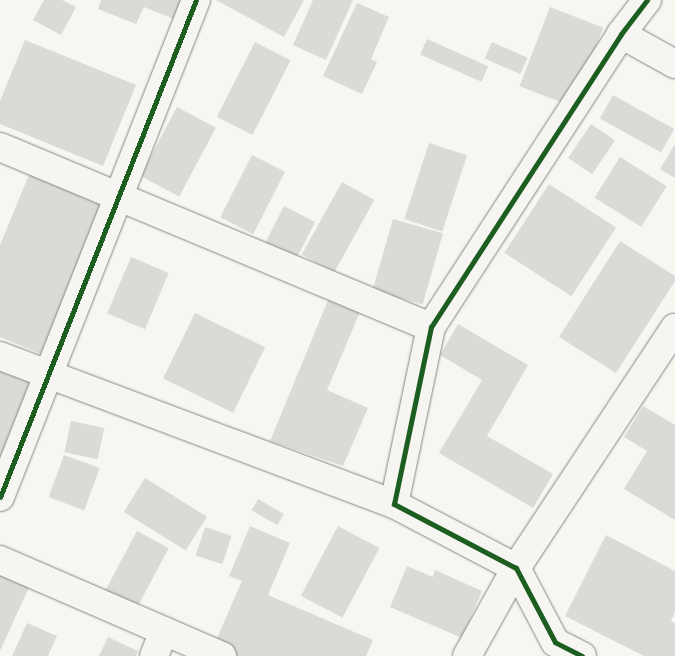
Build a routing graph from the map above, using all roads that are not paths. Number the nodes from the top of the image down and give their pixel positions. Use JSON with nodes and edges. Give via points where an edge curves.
{"nodes":[{"id":1,"x":196,"y":0,"type":"edge"},
{"id":2,"x":647,"y":0,"type":"edge"},
{"id":3,"x":621,"y":34,"type":"junction"},
{"id":4,"x":675,"y":64,"type":"edge"},
{"id":5,"x":0,"y":147,"type":"edge"},
{"id":6,"x":118,"y":198,"type":"junction"},
{"id":7,"x":431,"y":327,"type":"junction"},
{"id":8,"x":675,"y":328,"type":"edge"},
{"id":9,"x":0,"y":356,"type":"edge"},
{"id":10,"x":48,"y":374,"type":"junction"},
{"id":11,"x":0,"y":497,"type":"edge"},
{"id":12,"x":394,"y":504,"type":"junction"},
{"id":13,"x":0,"y":560,"type":"edge"},
{"id":14,"x":516,"y":568,"type":"junction"},
{"id":15,"x":164,"y":631,"type":"junction"},
{"id":16,"x":154,"y":656,"type":"edge"},
{"id":17,"x":222,"y":656,"type":"edge"},
{"id":18,"x":467,"y":656,"type":"edge"},
{"id":19,"x":582,"y":656,"type":"edge"}],
"edges":[{"from":1,"to":6,"type":"street"},
{"from":2,"to":3,"type":"street"},
{"from":3,"to":4,"type":"street"},
{"from":3,"to":7,"type":"street"},
{"from":5,"to":6,"type":"street"},
{"from":6,"to":7,"type":"street"},
{"from":6,"to":10,"type":"street"},
{"from":7,"to":12,"type":"street"},
{"from":8,"to":14,"type":"street"},
{"from":9,"to":10,"type":"street"},
{"from":10,"to":11,"type":"street"},
{"from":10,"to":12,"type":"street"},
{"from":12,"to":14,"type":"street"},
{"from":13,"to":15,"type":"street"},
{"from":14,"to":18,"type":"street"},
{"from":14,"to":19,"type":"street","via":[[555,642]]},
{"from":15,"to":16,"type":"street"},
{"from":15,"to":17,"type":"street"}]}
